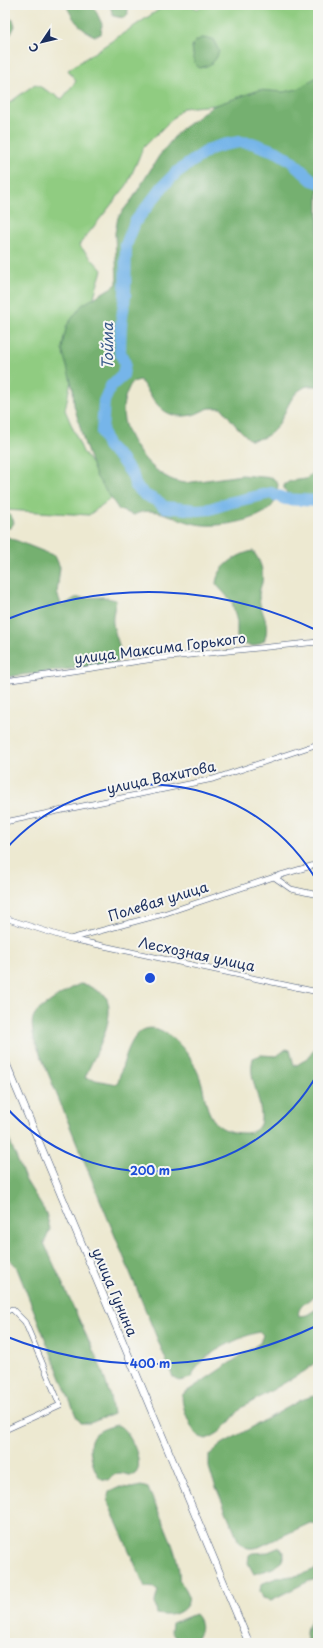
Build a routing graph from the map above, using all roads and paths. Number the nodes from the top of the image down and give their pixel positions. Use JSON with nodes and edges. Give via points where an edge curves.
{"nodes":[{"id":1,"x":318,"y":642,"type":"edge"},
{"id":2,"x":5,"y":681,"type":"edge"},
{"id":3,"x":318,"y":744,"type":"edge"},
{"id":4,"x":5,"y":822,"type":"edge"},
{"id":5,"x":318,"y":864,"type":"edge"},
{"id":6,"x":274,"y":877,"type":"junction"},
{"id":7,"x":318,"y":896,"type":"edge"},
{"id":8,"x":5,"y":918,"type":"edge"},
{"id":9,"x":70,"y":939,"type":"junction"},
{"id":10,"x":318,"y":992,"type":"edge"},
{"id":11,"x":5,"y":1061,"type":"edge"},
{"id":12,"x":5,"y":1312,"type":"edge"},
{"id":13,"x":5,"y":1430,"type":"edge"},
{"id":14,"x":249,"y":1643,"type":"edge"}],
"edges":[{"from":1,"to":2,"type":"street","name":"улица Максима Горького","via":[[161,658]]},
{"from":3,"to":4,"type":"street","name":"улица Вахитова","via":[[213,779]]},
{"from":5,"to":6,"type":"street","name":"Полевая улица"},
{"from":6,"to":7,"type":"street","via":[[291,889]]},
{"from":6,"to":9,"type":"street","name":"Полевая улица","via":[[163,914]]},
{"from":8,"to":9,"type":"street"},
{"from":9,"to":10,"type":"street","name":"Лесхозная улица"},
{"from":11,"to":14,"type":"main road","name":"улица Гунина"},
{"from":12,"to":13,"type":"street","via":[[12,1309],[26,1322],[60,1405]]}]}
